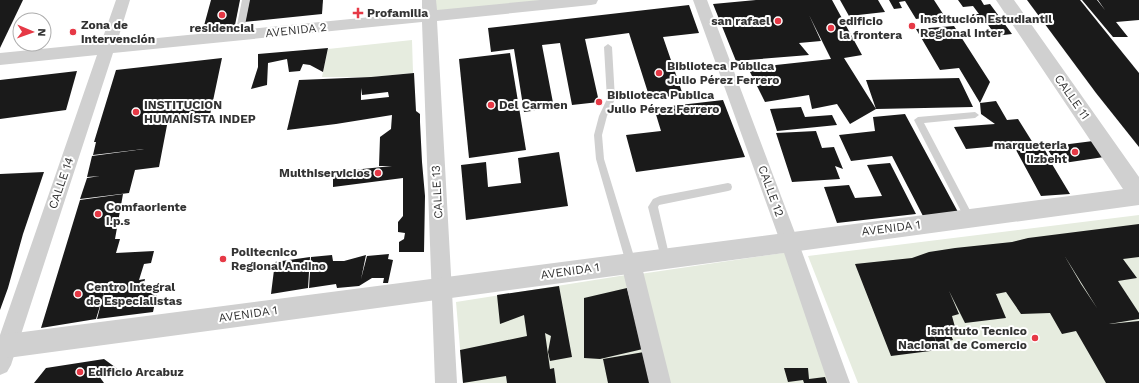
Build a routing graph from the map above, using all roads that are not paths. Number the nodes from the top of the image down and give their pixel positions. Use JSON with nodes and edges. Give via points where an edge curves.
{"nodes":[{"id":1,"x":123,"y":0,"type":"edge"},
{"id":2,"x":246,"y":0,"type":"edge"},
{"id":3,"x":591,"y":0,"type":"edge"},
{"id":4,"x":700,"y":0,"type":"edge"},
{"id":5,"x":1005,"y":0,"type":"edge"},
{"id":6,"x":429,"y":8,"type":"edge"},
{"id":7,"x":239,"y":35,"type":"junction"},
{"id":8,"x":608,"y":47,"type":"dead end"},
{"id":9,"x":106,"y":49,"type":"junction"},
{"id":10,"x":0,"y":59,"type":"edge"},
{"id":11,"x":975,"y":115,"type":"dead end"},
{"id":12,"x":728,"y":187,"type":"dead end"},
{"id":13,"x":1139,"y":195,"type":"edge"},
{"id":14,"x":970,"y":218,"type":"junction"},
{"id":15,"x":790,"y":241,"type":"junction"},
{"id":16,"x":665,"y":259,"type":"junction"},
{"id":17,"x":632,"y":263,"type":"junction"},
{"id":18,"x":442,"y":288,"type":"junction"},
{"id":19,"x":2,"y":353,"type":"edge"},
{"id":20,"x":446,"y":383,"type":"edge"},
{"id":21,"x":660,"y":383,"type":"edge"},
{"id":22,"x":839,"y":383,"type":"edge"}],
"edges":[{"from":1,"to":9,"type":"street","name":"CALLE 14"},
{"from":2,"to":7,"type":"lane"},
{"from":3,"to":6,"type":"street","name":"AVENIDA 2"},
{"from":4,"to":15,"type":"street","name":"CALLE 12"},
{"from":5,"to":13,"type":"street","name":"CALLE 11"},
{"from":6,"to":7,"type":"street","name":"AVENIDA 2"},
{"from":6,"to":18,"type":"street","name":"CALLE 13"},
{"from":7,"to":9,"type":"street","name":"AVENIDA 2"},
{"from":8,"to":17,"type":"lane","via":[[611,100],[598,135],[600,159]]},
{"from":9,"to":10,"type":"street","name":"AVENIDA 2"},
{"from":9,"to":19,"type":"street","name":"CALLE 14"},
{"from":11,"to":14,"type":"lane","via":[[918,120]]},
{"from":12,"to":16,"type":"lane","via":[[656,202],[653,208]]},
{"from":13,"to":14,"type":"street","name":"AVENIDA 1"},
{"from":14,"to":15,"type":"street","name":"AVENIDA 1"},
{"from":15,"to":16,"type":"street","name":"AVENIDA 1"},
{"from":15,"to":22,"type":"street","name":"CALLE 12"},
{"from":16,"to":17,"type":"street","name":"AVENIDA 1"},
{"from":17,"to":18,"type":"street","name":"AVENIDA 1"},
{"from":17,"to":21,"type":"street"},
{"from":18,"to":19,"type":"street","name":"AVENIDA 1"},
{"from":18,"to":20,"type":"street","name":"CALLE 13"}]}
